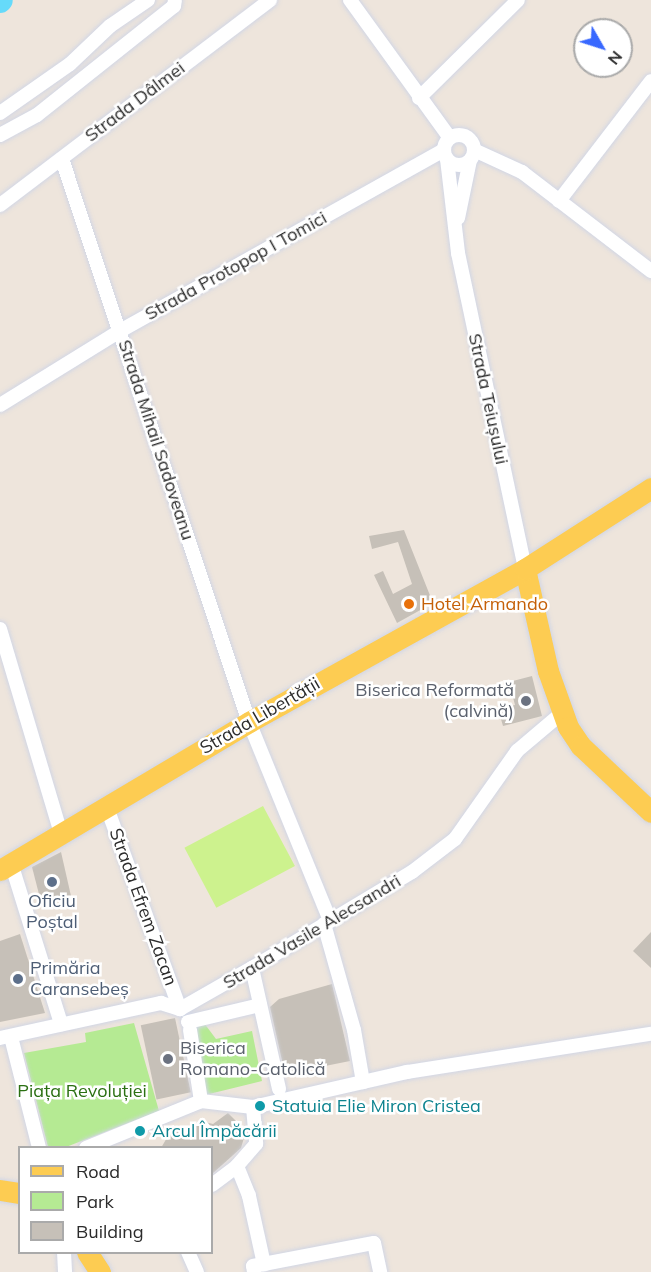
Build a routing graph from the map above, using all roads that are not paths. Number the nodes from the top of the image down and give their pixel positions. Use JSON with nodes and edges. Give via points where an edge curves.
{"nodes":[{"id":1,"x":148,"y":0,"type":"edge"},
{"id":2,"x":176,"y":0,"type":"edge"},
{"id":3,"x":270,"y":0,"type":"edge"},
{"id":4,"x":350,"y":0,"type":"edge"},
{"id":5,"x":518,"y":0,"type":"edge"},
{"id":6,"x":651,"y":81,"type":"edge"},
{"id":7,"x":419,"y":98,"type":"junction"},
{"id":8,"x":0,"y":113,"type":"edge"},
{"id":9,"x":0,"y":135,"type":"edge"},
{"id":10,"x":447,"y":149,"type":"junction"},
{"id":11,"x":472,"y":155,"type":"junction"},
{"id":12,"x":62,"y":159,"type":"junction"},
{"id":13,"x":560,"y":201,"type":"junction"},
{"id":14,"x":0,"y":205,"type":"edge"},
{"id":15,"x":455,"y":229,"type":"junction"},
{"id":16,"x":651,"y":271,"type":"edge"},
{"id":17,"x":120,"y":331,"type":"junction"},
{"id":18,"x":0,"y":405,"type":"edge"},
{"id":19,"x":651,"y":488,"type":"edge"},
{"id":20,"x":525,"y":569,"type":"junction"},
{"id":21,"x":0,"y":629,"type":"edge"},
{"id":22,"x":562,"y":713,"type":"junction"},
{"id":23,"x":249,"y":722,"type":"junction"},
{"id":24,"x":106,"y":805,"type":"junction"},
{"id":25,"x":651,"y":812,"type":"edge"},
{"id":26,"x":61,"y":833,"type":"junction"},
{"id":27,"x":6,"y":866,"type":"edge"},
{"id":28,"x":327,"y":922,"type":"junction"},
{"id":29,"x":252,"y":968,"type":"junction"},
{"id":30,"x":260,"y":1005,"type":"junction"},
{"id":31,"x":180,"y":1009,"type":"junction"},
{"id":32,"x":61,"y":1024,"type":"junction"},
{"id":33,"x":651,"y":1034,"type":"edge"},
{"id":34,"x":6,"y":1038,"type":"edge"},
{"id":35,"x":363,"y":1082,"type":"junction"},
{"id":36,"x":279,"y":1089,"type":"dead end"},
{"id":37,"x":201,"y":1101,"type":"junction"},
{"id":38,"x":254,"y":1107,"type":"junction"},
{"id":39,"x":112,"y":1142,"type":"edge"},
{"id":40,"x":38,"y":1146,"type":"edge"},
{"id":41,"x":95,"y":1146,"type":"edge"},
{"id":42,"x":237,"y":1166,"type":"junction"},
{"id":43,"x":213,"y":1184,"type":"edge"},
{"id":44,"x":0,"y":1190,"type":"edge"},
{"id":45,"x":18,"y":1193,"type":"edge"},
{"id":46,"x":64,"y":1254,"type":"edge"},
{"id":47,"x":88,"y":1254,"type":"edge"},
{"id":48,"x":189,"y":1254,"type":"edge"},
{"id":49,"x":257,"y":1267,"type":"edge"},
{"id":50,"x":65,"y":1272,"type":"edge"},
{"id":51,"x":100,"y":1272,"type":"edge"},
{"id":52,"x":197,"y":1272,"type":"edge"},
{"id":53,"x":380,"y":1272,"type":"edge"}],
"edges":[{"from":1,"to":8,"type":"street"},
{"from":2,"to":9,"type":"street","via":[[174,6],[37,115]]},
{"from":3,"to":12,"type":"street","name":"Strada Dâlmei"},
{"from":4,"to":7,"type":"street"},
{"from":5,"to":7,"type":"street"},
{"from":6,"to":13,"type":"street"},
{"from":7,"to":10,"type":"street"},
{"from":10,"to":11,"type":"street","via":[[459,165]]},
{"from":10,"to":11,"type":"street","via":[[468,138]]},
{"from":10,"to":15,"type":"street","name":"Strada Teiușului"},
{"from":10,"to":17,"type":"street","name":"Strada Protopop I Tomici"},
{"from":11,"to":13,"type":"street","via":[[509,164]]},
{"from":11,"to":15,"type":"street","name":"Strada Teiușului"},
{"from":12,"to":14,"type":"street","name":"Strada Dâlmei"},
{"from":12,"to":17,"type":"street","name":"Strada Mihail Sadoveanu"},
{"from":13,"to":16,"type":"street"},
{"from":15,"to":20,"type":"street","name":"Strada Teiușului"},
{"from":17,"to":18,"type":"street","name":"Strada Protopop I Tomici"},
{"from":17,"to":23,"type":"street","name":"Strada Mihail Sadoveanu"},
{"from":19,"to":20,"type":"main road","name":"Strada Libertății"},
{"from":20,"to":22,"type":"main road"},
{"from":20,"to":23,"type":"main road","name":"Strada Libertății"},
{"from":21,"to":26,"type":"street"},
{"from":22,"to":25,"type":"main road","via":[[581,746]]},
{"from":22,"to":28,"type":"street","name":"Strada Vasile Alecsandri","via":[[517,751],[454,839],[412,872]]},
{"from":23,"to":24,"type":"main road","name":"Strada Libertății"},
{"from":23,"to":28,"type":"street","name":"Strada Mihail Sadoveanu"},
{"from":24,"to":26,"type":"main road","name":"Strada Libertății"},
{"from":24,"to":31,"type":"street","name":"Strada Efrem Zacan"},
{"from":26,"to":27,"type":"main road","name":"Strada Libertății"},
{"from":27,"to":32,"type":"street"},
{"from":28,"to":29,"type":"street","name":"Strada Vasile Alecsandri"},
{"from":28,"to":35,"type":"street","name":"Strada Mihail Sadoveanu"},
{"from":29,"to":30,"type":"street"},
{"from":29,"to":31,"type":"street","name":"Strada Vasile Alecsandri"},
{"from":30,"to":36,"type":"street"},
{"from":30,"to":37,"type":"street","via":[[189,1026]]},
{"from":31,"to":32,"type":"street","via":[[161,1003]]},
{"from":32,"to":34,"type":"street"},
{"from":33,"to":35,"type":"street"},
{"from":34,"to":40,"type":"street"},
{"from":35,"to":38,"type":"street"},
{"from":37,"to":38,"type":"street"},
{"from":37,"to":39,"type":"street"},
{"from":38,"to":42,"type":"street","via":[[256,1144]]},
{"from":39,"to":41,"type":"street"},
{"from":42,"to":43,"type":"street"},
{"from":42,"to":49,"type":"street","via":[[249,1196]]},
{"from":44,"to":45,"type":"main road"},
{"from":46,"to":50,"type":"street"},
{"from":47,"to":51,"type":"main road"},
{"from":48,"to":52,"type":"street"},
{"from":49,"to":53,"type":"street","via":[[374,1243]]}]}
